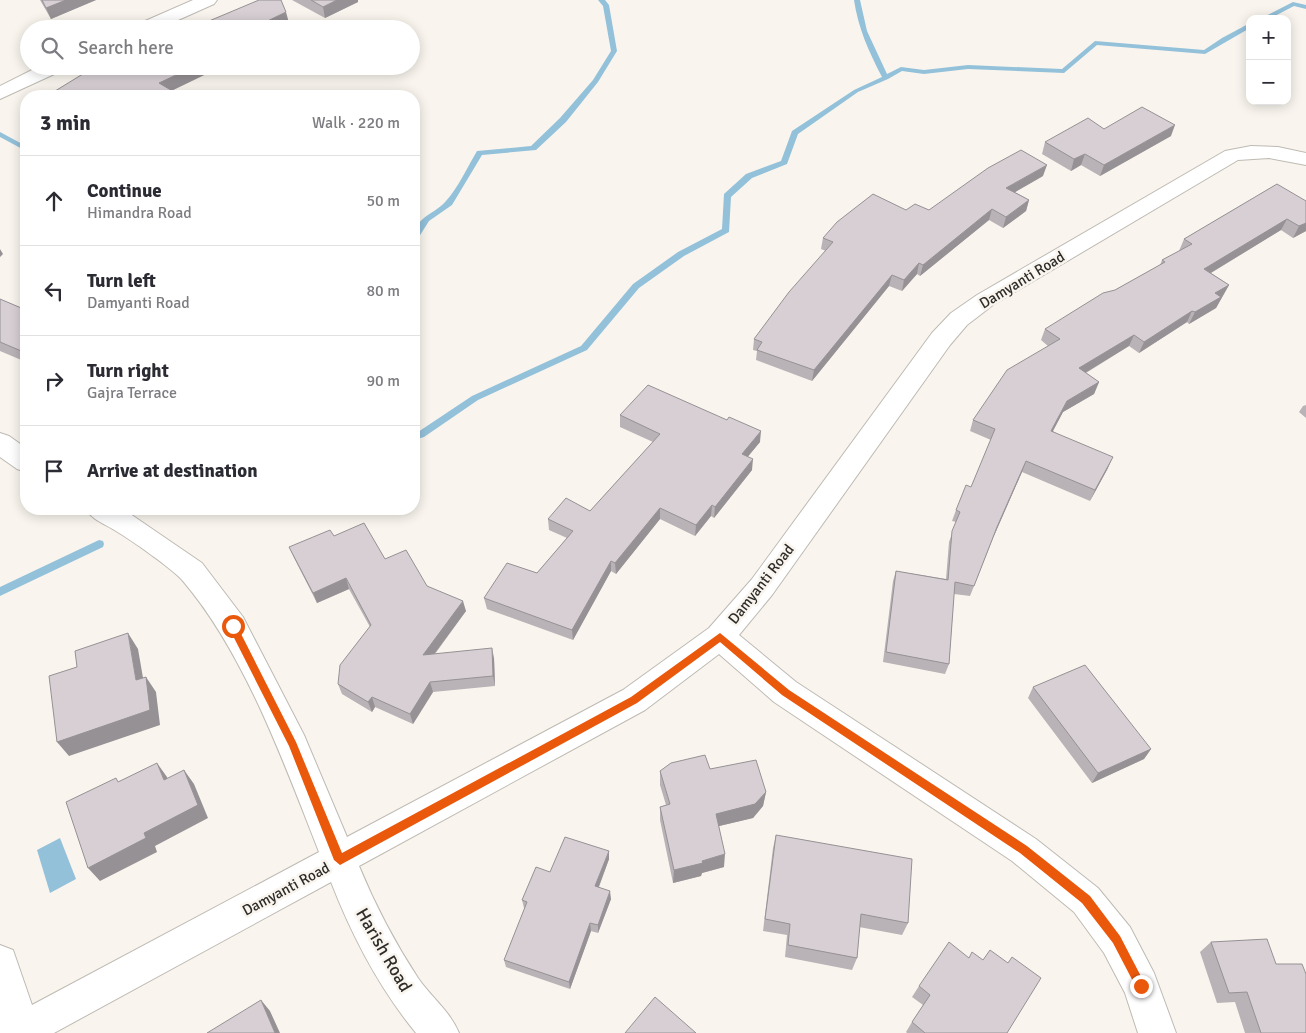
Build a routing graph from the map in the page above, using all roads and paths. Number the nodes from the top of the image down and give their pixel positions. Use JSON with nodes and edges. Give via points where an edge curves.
{"nodes":[{"id":1,"x":208,"y":0,"type":"edge"},
{"id":2,"x":162,"y":20,"type":"edge"},
{"id":3,"x":37,"y":75,"type":"edge"},
{"id":4,"x":0,"y":93,"type":"edge"},
{"id":5,"x":1301,"y":155,"type":"edge"},
{"id":6,"x":0,"y":443,"type":"edge"},
{"id":7,"x":20,"y":458,"type":"edge"},
{"id":8,"x":111,"y":515,"type":"edge"},
{"id":9,"x":720,"y":637,"type":"junction"},
{"id":10,"x":340,"y":860,"type":"junction"},
{"id":11,"x":0,"y":963,"type":"edge"},
{"id":12,"x":20,"y":1032,"type":"edge"},
{"id":13,"x":440,"y":1033,"type":"edge"},
{"id":14,"x":1156,"y":1033,"type":"edge"}],
"edges":[{"from":1,"to":2,"type":"street"},
{"from":3,"to":4,"type":"street"},
{"from":5,"to":9,"type":"street","name":"Damyanti Road","via":[[1251,151],[1232,155],[985,300],[959,319],[923,362],[762,587]]},
{"from":6,"to":7,"type":"street"},
{"from":8,"to":10,"type":"street","name":"Harish Road","via":[[192,571],[233,626],[293,745]]},
{"from":9,"to":10,"type":"street","name":"Damyanti Road","via":[[634,700]]},
{"from":9,"to":14,"type":"street","via":[[786,692],[1024,850],[1086,900],[1117,940],[1141,986]]},
{"from":10,"to":12,"type":"street","name":"Damyanti Road"},
{"from":10,"to":13,"type":"street","name":"Harish Road","via":[[361,913],[406,992]]},
{"from":11,"to":12,"type":"street"}]}
